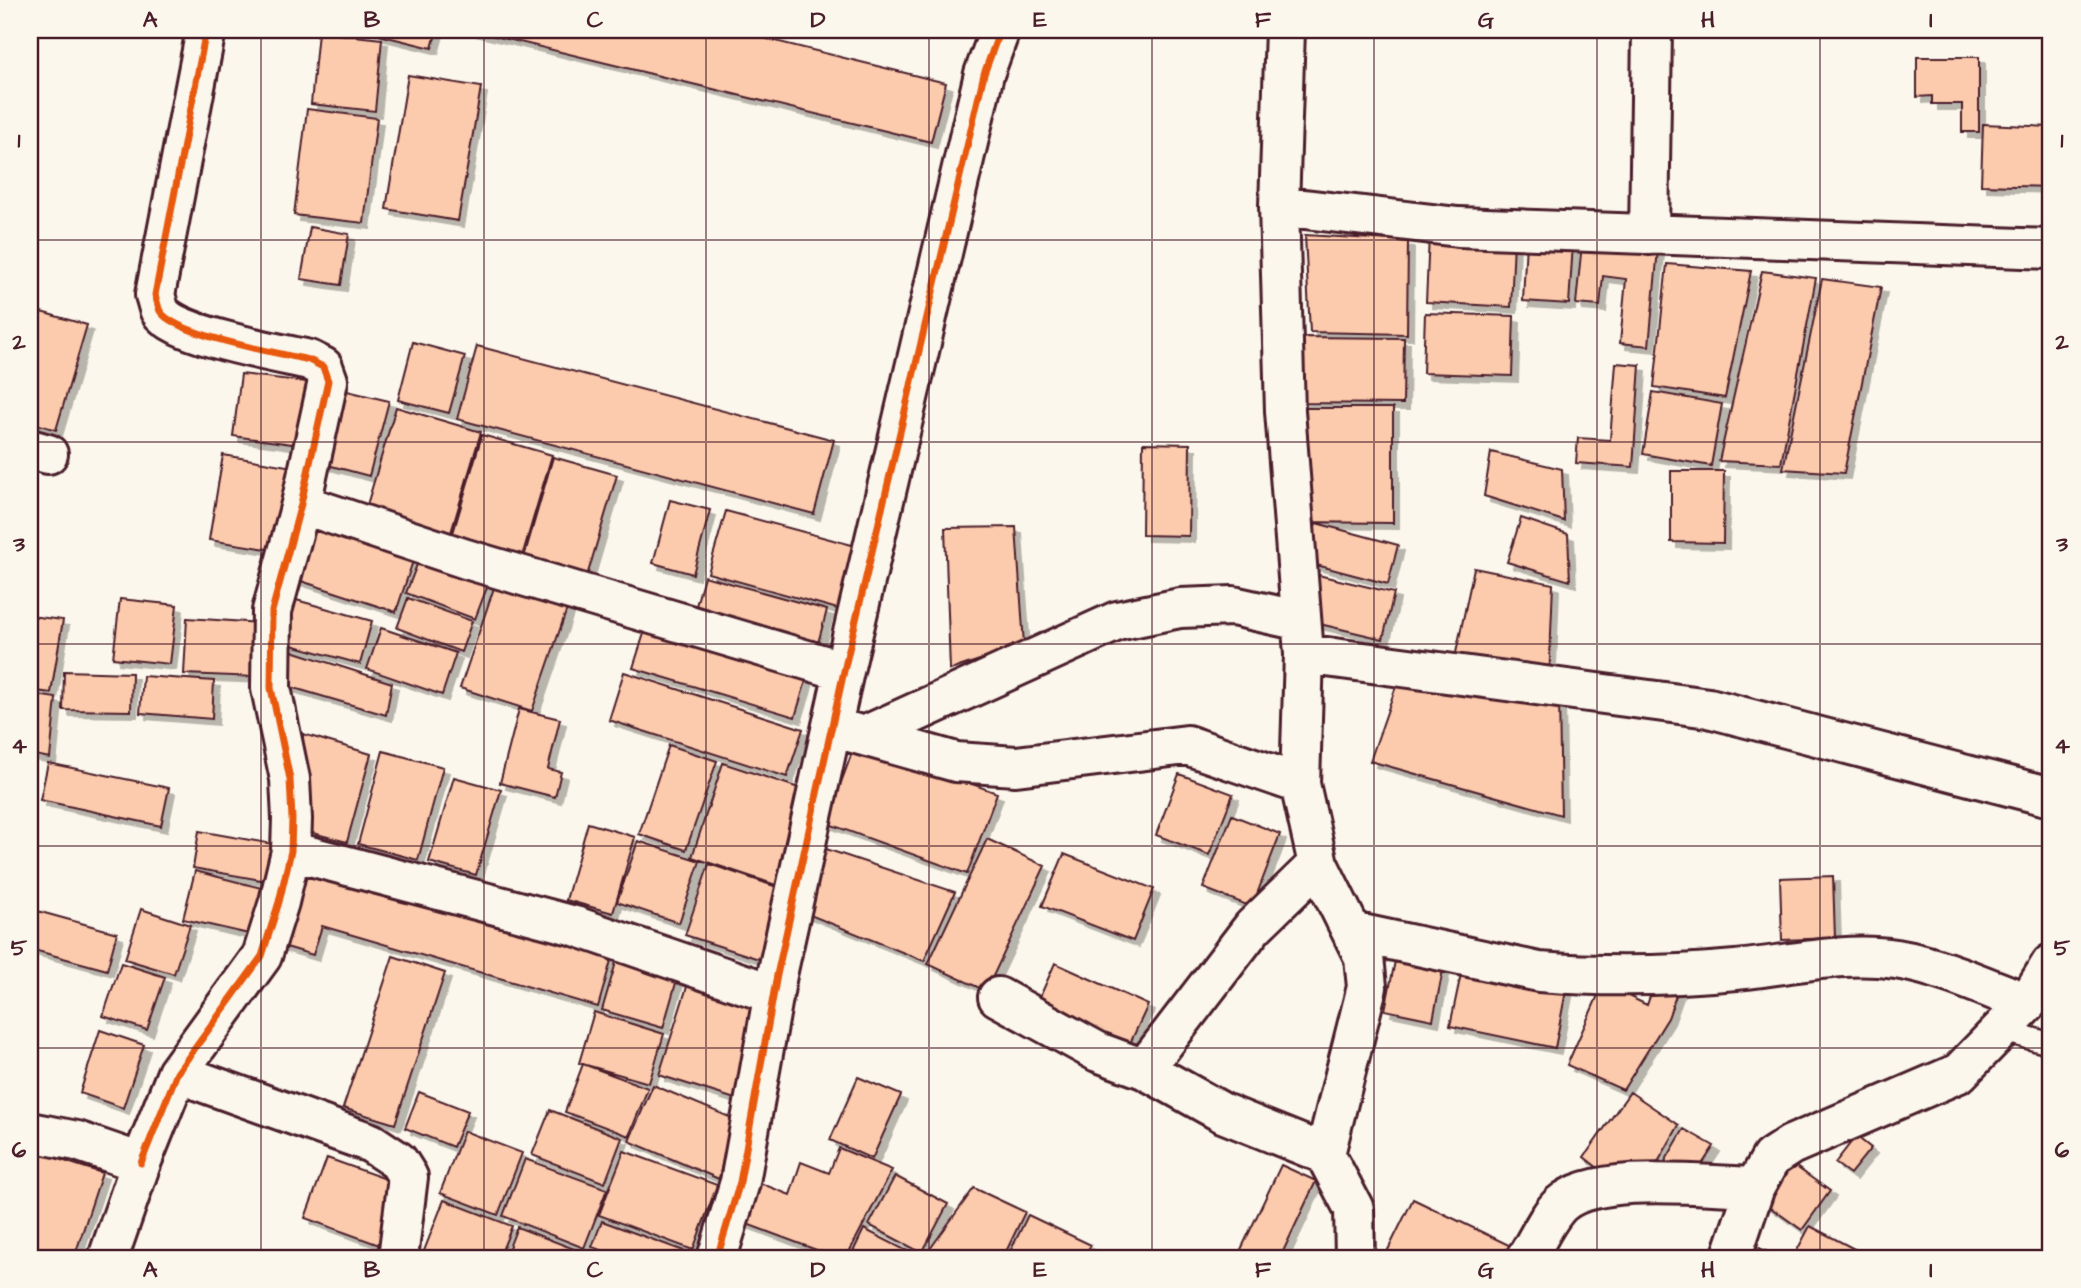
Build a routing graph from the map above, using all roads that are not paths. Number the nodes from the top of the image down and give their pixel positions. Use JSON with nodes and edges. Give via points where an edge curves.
{"nodes":[{"id":1,"x":206,"y":30,"type":"edge"},
{"id":2,"x":1000,"y":30,"type":"edge"},
{"id":3,"x":1285,"y":30,"type":"edge"},
{"id":4,"x":1652,"y":30,"type":"edge"},
{"id":5,"x":1279,"y":206,"type":"junction"},
{"id":6,"x":1649,"y":235,"type":"junction"},
{"id":7,"x":2051,"y":249,"type":"edge"},
{"id":8,"x":301,"y":504,"type":"junction"},
{"id":9,"x":1302,"y":637,"type":"junction"},
{"id":10,"x":844,"y":671,"type":"junction"},
{"id":11,"x":848,"y":732,"type":"junction"},
{"id":12,"x":1300,"y":784,"type":"junction"},
{"id":13,"x":2051,"y":797,"type":"edge"},
{"id":14,"x":291,"y":851,"type":"junction"},
{"id":15,"x":1318,"y":864,"type":"junction"},
{"id":16,"x":1353,"y":932,"type":"junction"},
{"id":17,"x":2051,"y":964,"type":"edge"},
{"id":18,"x":773,"y":995,"type":"junction"},
{"id":19,"x":998,"y":997,"type":"dead end"},
{"id":20,"x":2027,"y":1003,"type":"junction"},
{"id":21,"x":2001,"y":1030,"type":"junction"},
{"id":22,"x":2051,"y":1044,"type":"edge"},
{"id":23,"x":1144,"y":1069,"type":"junction"},
{"id":24,"x":177,"y":1073,"type":"junction"},
{"id":25,"x":30,"y":1132,"type":"edge"},
{"id":26,"x":1325,"y":1154,"type":"junction"},
{"id":27,"x":141,"y":1163,"type":"junction"},
{"id":28,"x":1755,"y":1187,"type":"junction"},
{"id":29,"x":108,"y":1258,"type":"edge"},
{"id":30,"x":398,"y":1258,"type":"edge"},
{"id":31,"x":717,"y":1258,"type":"edge"},
{"id":32,"x":1355,"y":1258,"type":"edge"},
{"id":33,"x":1526,"y":1258,"type":"edge"},
{"id":34,"x":1731,"y":1258,"type":"edge"}],
"edges":[{"from":1,"to":8,"type":"street","via":[[155,295],[160,311],[171,322],[323,367],[328,381]]},
{"from":2,"to":10,"type":"street","via":[[984,74]]},
{"from":3,"to":5,"type":"street"},
{"from":4,"to":6,"type":"street"},
{"from":5,"to":6,"type":"street","via":[[1458,227]]},
{"from":5,"to":9,"type":"street","via":[[1285,411]]},
{"from":6,"to":7,"type":"street"},
{"from":8,"to":10,"type":"street","via":[[466,559]]},
{"from":8,"to":14,"type":"street","via":[[272,611],[269,659],[290,779]]},
{"from":9,"to":11,"type":"street","via":[[1233,606],[1180,608],[1117,621]]},
{"from":9,"to":12,"type":"street"},
{"from":9,"to":13,"type":"street","via":[[1709,708]]},
{"from":10,"to":11,"type":"street"},
{"from":11,"to":12,"type":"street","via":[[956,762],[1016,766],[1187,745]]},
{"from":11,"to":18,"type":"street"},
{"from":12,"to":15,"type":"street"},
{"from":14,"to":18,"type":"street","via":[[575,926]]},
{"from":14,"to":24,"type":"street","via":[[262,956]]},
{"from":15,"to":16,"type":"street"},
{"from":15,"to":23,"type":"street","via":[[1252,927]]},
{"from":16,"to":20,"type":"street","via":[[1539,972],[1569,974],[1726,971],[1844,957],[1896,959]]},
{"from":16,"to":26,"type":"street","via":[[1364,957],[1367,987]]},
{"from":17,"to":20,"type":"street"},
{"from":18,"to":31,"type":"street","via":[[740,1182]]},
{"from":19,"to":23,"type":"street","via":[[1098,1052]]},
{"from":20,"to":21,"type":"street"},
{"from":21,"to":22,"type":"lane"},
{"from":21,"to":28,"type":"street","via":[[1959,1073],[1791,1145],[1771,1158]]},
{"from":23,"to":26,"type":"street","via":[[1223,1113]]},
{"from":24,"to":27,"type":"street"},
{"from":24,"to":30,"type":"street","via":[[371,1143],[398,1161],[408,1177]]},
{"from":25,"to":27,"type":"street","via":[[77,1141]]},
{"from":26,"to":32,"type":"street","via":[[1354,1209]]},
{"from":27,"to":29,"type":"street"},
{"from":28,"to":33,"type":"street","via":[[1616,1183],[1580,1193],[1560,1204]]},
{"from":28,"to":34,"type":"street"}]}
